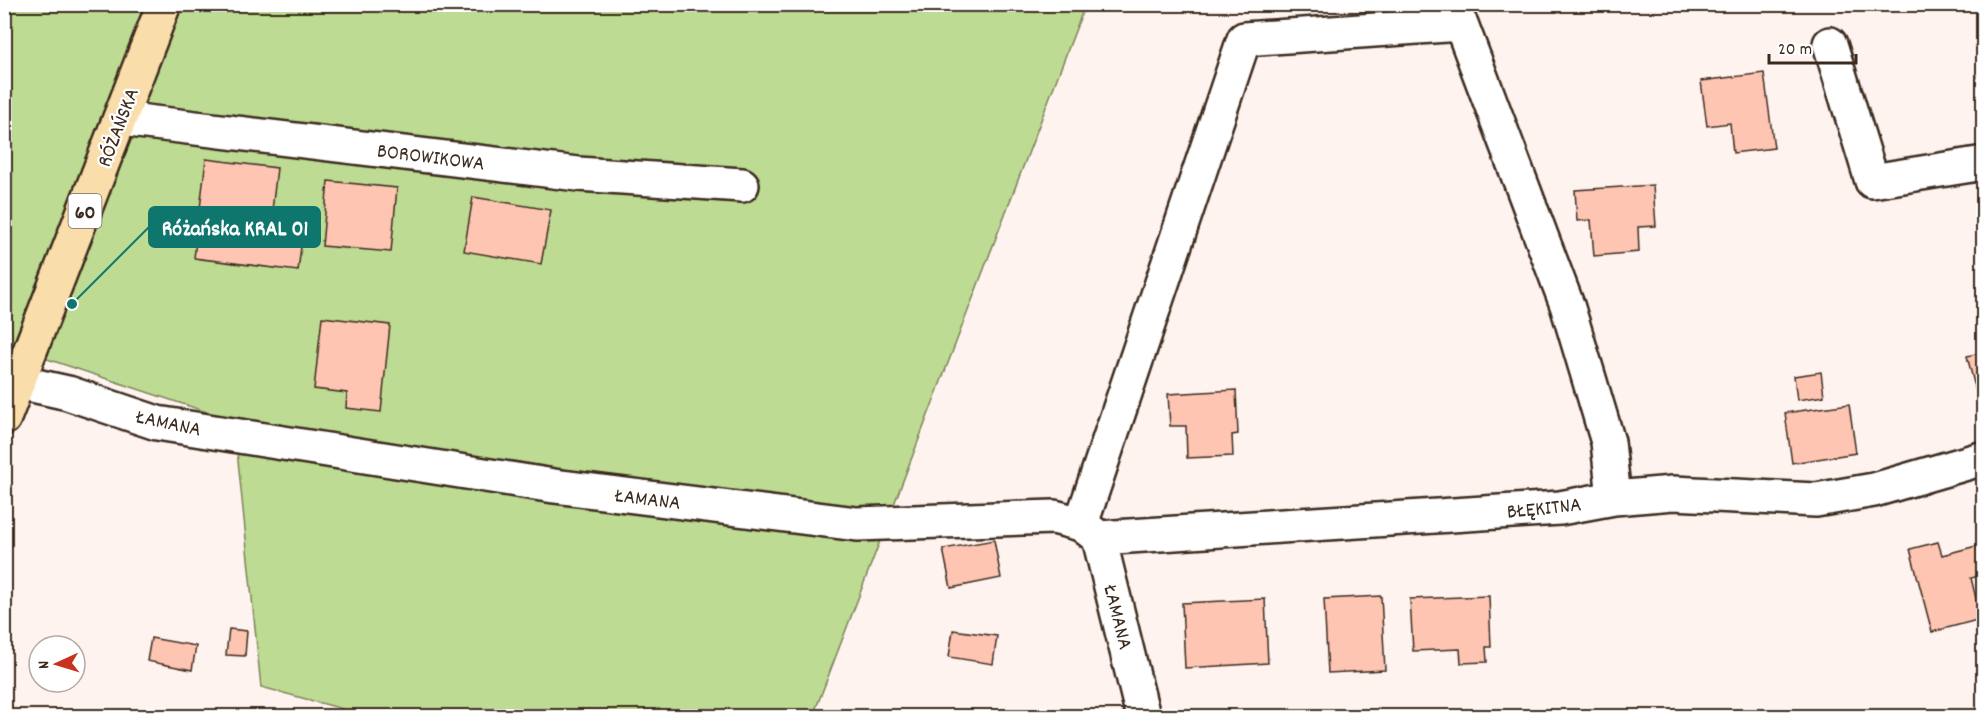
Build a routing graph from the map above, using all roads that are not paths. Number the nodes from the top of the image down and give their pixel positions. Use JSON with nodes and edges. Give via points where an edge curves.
{"nodes":[{"id":1,"x":164,"y":4,"type":"edge"},
{"id":2,"x":1830,"y":44,"type":"dead end"},
{"id":3,"x":121,"y":119,"type":"junction"},
{"id":4,"x":1983,"y":163,"type":"edge"},
{"id":5,"x":741,"y":185,"type":"dead end"},
{"id":6,"x":18,"y":381,"type":"junction"},
{"id":7,"x":4,"y":418,"type":"edge"},
{"id":8,"x":1983,"y":458,"type":"edge"},
{"id":9,"x":1614,"y":498,"type":"junction"},
{"id":10,"x":1090,"y":531,"type":"junction"},
{"id":11,"x":1143,"y":717,"type":"edge"}],
"edges":[{"from":1,"to":3,"type":"main road","name":"RÓŻAŃSKA","number":"60"},
{"from":2,"to":4,"type":"street","via":[[1872,181]]},
{"from":3,"to":5,"type":"street","name":"BOROWIKOWA","via":[[578,174]]},
{"from":3,"to":6,"type":"main road","name":"RÓŻAŃSKA","number":"60"},
{"from":6,"to":7,"type":"main road","name":"RÓŻAŃSKA","number":"60"},
{"from":6,"to":10,"type":"street","name":"ŁAMANA","via":[[157,423],[554,486],[857,525],[1054,517]]},
{"from":8,"to":9,"type":"street","name":"BŁĘKITNA","via":[[1874,490],[1816,500],[1672,493]]},
{"from":9,"to":10,"type":"street","name":"BŁĘKITNA","via":[[1560,508]]},
{"from":9,"to":10,"type":"street","via":[[1608,442],[1567,305],[1461,24],[1244,39]]},
{"from":10,"to":11,"type":"street","name":"ŁAMANA"}]}
